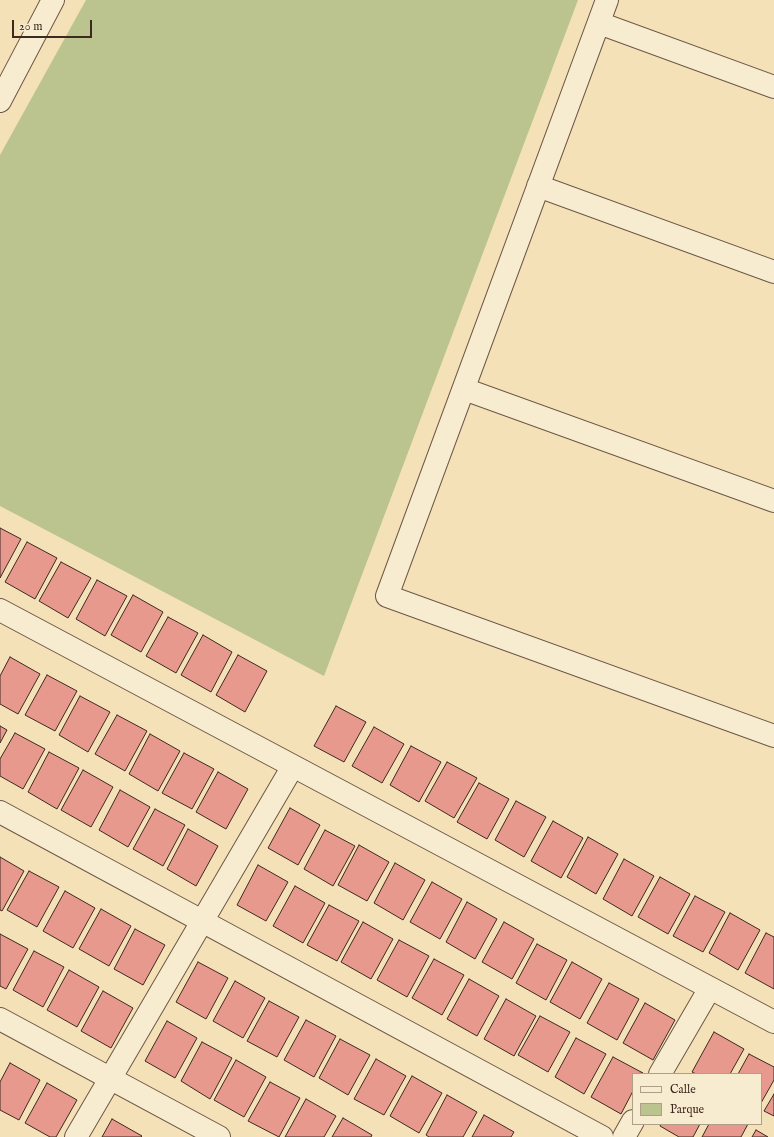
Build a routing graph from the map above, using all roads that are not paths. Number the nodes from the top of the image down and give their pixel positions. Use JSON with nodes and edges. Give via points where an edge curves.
{"nodes":[{"id":1,"x":53,"y":0,"type":"edge"},
{"id":2,"x":607,"y":0,"type":"edge"},
{"id":3,"x":599,"y":23,"type":"junction"},
{"id":4,"x":774,"y":87,"type":"edge"},
{"id":5,"x":3,"y":88,"type":"edge"},
{"id":6,"x":538,"y":186,"type":"junction"},
{"id":7,"x":774,"y":272,"type":"edge"},
{"id":8,"x":464,"y":389,"type":"junction"},
{"id":9,"x":774,"y":501,"type":"edge"},
{"id":10,"x":0,"y":610,"type":"edge"},
{"id":11,"x":774,"y":736,"type":"edge"},
{"id":12,"x":293,"y":766,"type":"junction"},
{"id":13,"x":0,"y":812,"type":"edge"},
{"id":14,"x":203,"y":921,"type":"junction"},
{"id":15,"x":710,"y":988,"type":"junction"},
{"id":16,"x":0,"y":1019,"type":"edge"},
{"id":17,"x":774,"y":1022,"type":"edge"},
{"id":18,"x":661,"y":1073,"type":"edge"},
{"id":19,"x":110,"y":1078,"type":"junction"},
{"id":20,"x":632,"y":1123,"type":"edge"},
{"id":21,"x":76,"y":1137,"type":"edge"},
{"id":22,"x":219,"y":1137,"type":"edge"},
{"id":23,"x":602,"y":1137,"type":"edge"},
{"id":24,"x":624,"y":1137,"type":"edge"}],
"edges":[{"from":1,"to":5,"type":"street"},
{"from":2,"to":3,"type":"street"},
{"from":3,"to":4,"type":"street"},
{"from":3,"to":6,"type":"street"},
{"from":6,"to":7,"type":"street"},
{"from":6,"to":8,"type":"street"},
{"from":8,"to":9,"type":"street"},
{"from":8,"to":11,"type":"street","via":[[387,596]]},
{"from":10,"to":12,"type":"street"},
{"from":12,"to":14,"type":"street"},
{"from":12,"to":15,"type":"street"},
{"from":13,"to":14,"type":"street"},
{"from":14,"to":19,"type":"street"},
{"from":14,"to":23,"type":"street"},
{"from":15,"to":17,"type":"street"},
{"from":15,"to":18,"type":"street"},
{"from":16,"to":19,"type":"street"},
{"from":19,"to":21,"type":"street"},
{"from":19,"to":22,"type":"street"},
{"from":20,"to":24,"type":"street"}]}
